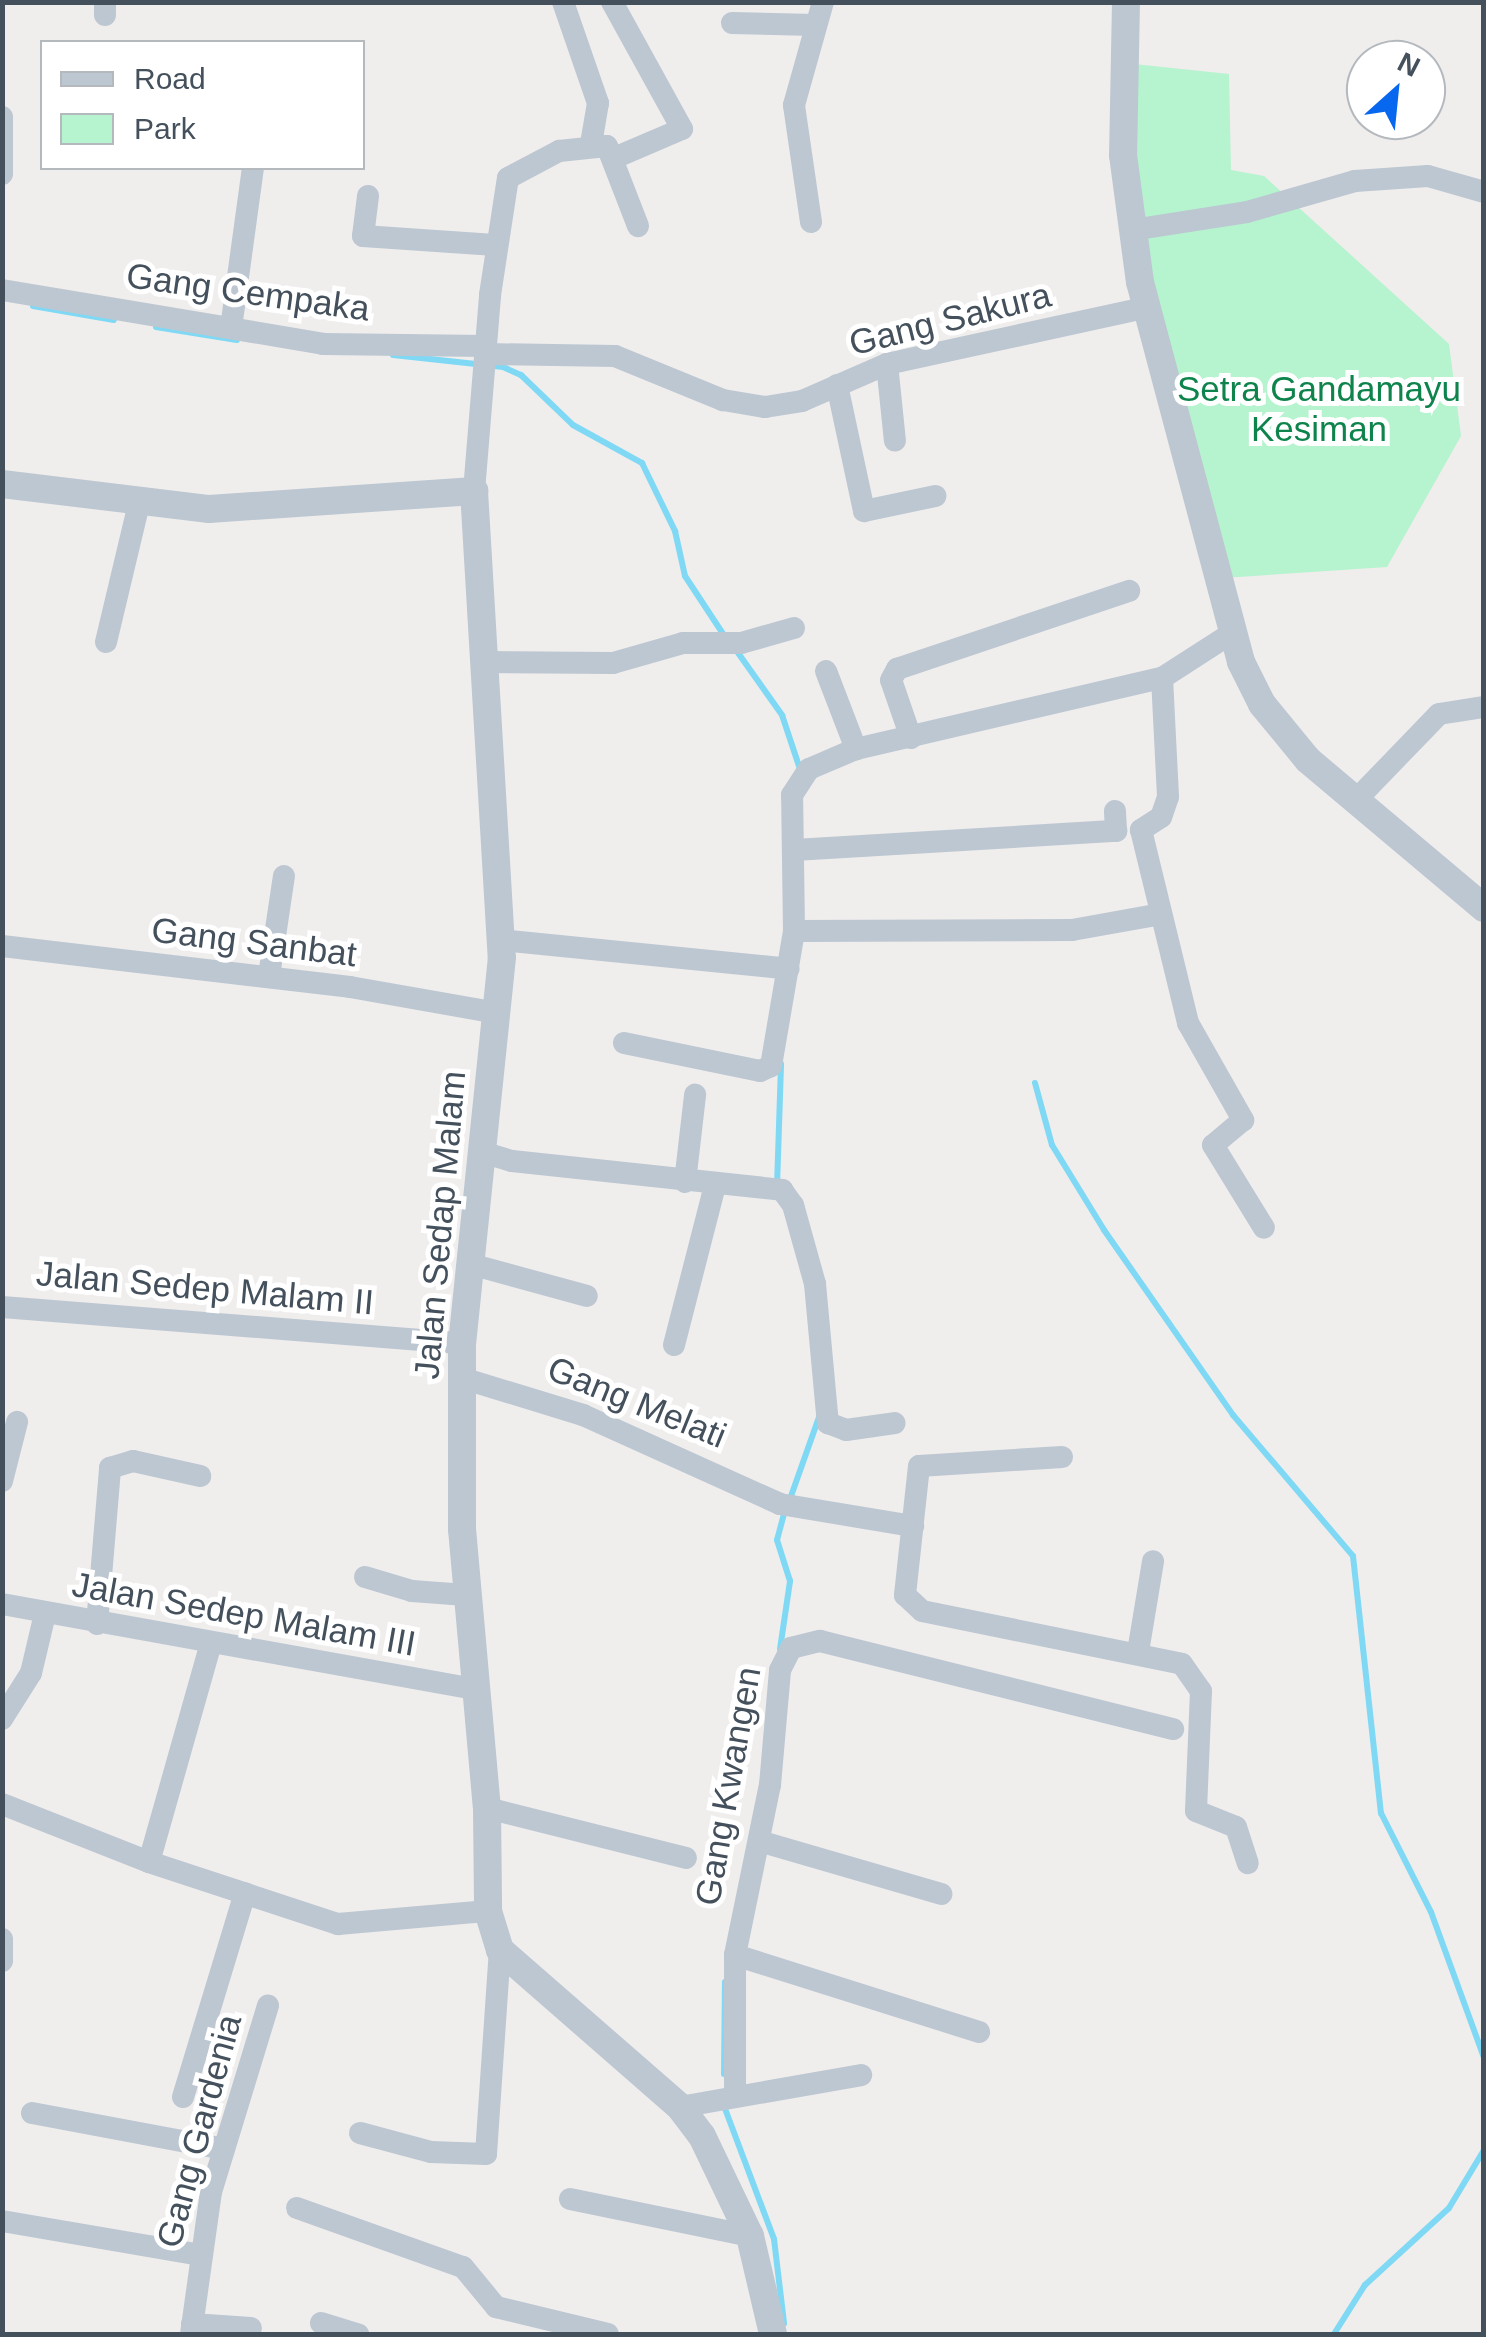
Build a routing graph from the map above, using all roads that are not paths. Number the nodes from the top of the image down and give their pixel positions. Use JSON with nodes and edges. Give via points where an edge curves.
{"nodes":[{"id":1,"x":563,"y":2,"type":"edge"},
{"id":2,"x":612,"y":2,"type":"edge"},
{"id":3,"x":1126,"y":2,"type":"edge"},
{"id":4,"x":819,"y":14,"type":"edge"},
{"id":5,"x":732,"y":22,"type":"dead end"},
{"id":6,"x":2,"y":117,"type":"edge"},
{"id":7,"x":591,"y":144,"type":"junction"},
{"id":8,"x":614,"y":158,"type":"junction"},
{"id":9,"x":253,"y":170,"type":"edge"},
{"id":10,"x":2,"y":174,"type":"edge"},
{"id":11,"x":1484,"y":192,"type":"edge"},
{"id":12,"x":368,"y":196,"type":"dead end"},
{"id":13,"x":811,"y":222,"type":"dead end"},
{"id":14,"x":638,"y":226,"type":"dead end"},
{"id":15,"x":1132,"y":230,"type":"junction"},
{"id":16,"x":495,"y":245,"type":"junction"},
{"id":17,"x":2,"y":290,"type":"edge"},
{"id":18,"x":1144,"y":308,"type":"junction"},
{"id":19,"x":231,"y":328,"type":"junction"},
{"id":20,"x":485,"y":358,"type":"junction"},
{"id":21,"x":887,"y":364,"type":"junction"},
{"id":22,"x":836,"y":385,"type":"junction"},
{"id":23,"x":895,"y":442,"type":"dead end"},
{"id":24,"x":2,"y":484,"type":"edge"},
{"id":25,"x":474,"y":491,"type":"junction"},
{"id":26,"x":935,"y":496,"type":"dead end"},
{"id":27,"x":139,"y":504,"type":"junction"},
{"id":28,"x":1130,"y":591,"type":"dead end"},
{"id":29,"x":794,"y":628,"type":"dead end"},
{"id":30,"x":1235,"y":631,"type":"junction"},
{"id":31,"x":106,"y":642,"type":"dead end"},
{"id":32,"x":483,"y":662,"type":"junction"},
{"id":33,"x":826,"y":671,"type":"dead end"},
{"id":34,"x":1162,"y":678,"type":"junction"},
{"id":35,"x":1484,"y":707,"type":"edge"},
{"id":36,"x":912,"y":738,"type":"junction"},
{"id":37,"x":856,"y":749,"type":"junction"},
{"id":38,"x":1354,"y":802,"type":"junction"},
{"id":39,"x":1116,"y":811,"type":"dead end"},
{"id":40,"x":799,"y":850,"type":"junction"},
{"id":41,"x":284,"y":876,"type":"dead end"},
{"id":42,"x":1484,"y":908,"type":"edge"},
{"id":43,"x":1161,"y":914,"type":"junction"},
{"id":44,"x":799,"y":931,"type":"junction"},
{"id":45,"x":501,"y":940,"type":"junction"},
{"id":46,"x":2,"y":946,"type":"edge"},
{"id":47,"x":789,"y":970,"type":"junction"},
{"id":48,"x":268,"y":976,"type":"junction"},
{"id":49,"x":497,"y":1013,"type":"junction"},
{"id":50,"x":624,"y":1044,"type":"dead end"},
{"id":51,"x":696,"y":1095,"type":"dead end"},
{"id":52,"x":482,"y":1152,"type":"junction"},
{"id":53,"x":684,"y":1182,"type":"junction"},
{"id":54,"x":715,"y":1184,"type":"junction"},
{"id":55,"x":1264,"y":1228,"type":"dead end"},
{"id":56,"x":470,"y":1264,"type":"junction"},
{"id":57,"x":587,"y":1296,"type":"dead end"},
{"id":58,"x":2,"y":1307,"type":"edge"},
{"id":59,"x":462,"y":1343,"type":"junction"},
{"id":60,"x":674,"y":1345,"type":"dead end"},
{"id":61,"x":462,"y":1378,"type":"junction"},
{"id":62,"x":16,"y":1422,"type":"dead end"},
{"id":63,"x":895,"y":1423,"type":"dead end"},
{"id":64,"x":1062,"y":1457,"type":"dead end"},
{"id":65,"x":200,"y":1476,"type":"dead end"},
{"id":66,"x":2,"y":1481,"type":"edge"},
{"id":67,"x":913,"y":1526,"type":"junction"},
{"id":68,"x":1153,"y":1561,"type":"dead end"},
{"id":69,"x":365,"y":1577,"type":"dead end"},
{"id":70,"x":466,"y":1596,"type":"junction"},
{"id":71,"x":2,"y":1604,"type":"edge"},
{"id":72,"x":45,"y":1614,"type":"junction"},
{"id":73,"x":97,"y":1624,"type":"junction"},
{"id":74,"x":210,"y":1646,"type":"junction"},
{"id":75,"x":1138,"y":1652,"type":"junction"},
{"id":76,"x":474,"y":1689,"type":"junction"},
{"id":77,"x":2,"y":1720,"type":"edge"},
{"id":78,"x":1173,"y":1729,"type":"dead end"},
{"id":79,"x":2,"y":1804,"type":"edge"},
{"id":80,"x":488,"y":1808,"type":"junction"},
{"id":81,"x":760,"y":1841,"type":"junction"},
{"id":82,"x":686,"y":1858,"type":"dead end"},
{"id":83,"x":149,"y":1862,"type":"junction"},
{"id":84,"x":1248,"y":1862,"type":"dead end"},
{"id":85,"x":245,"y":1893,"type":"junction"},
{"id":86,"x":941,"y":1894,"type":"dead end"},
{"id":87,"x":488,"y":1911,"type":"junction"},
{"id":88,"x":2,"y":1939,"type":"edge"},
{"id":89,"x":500,"y":1950,"type":"junction"},
{"id":90,"x":735,"y":1954,"type":"junction"},
{"id":91,"x":2,"y":1961,"type":"edge"},
{"id":92,"x":268,"y":2006,"type":"dead end"},
{"id":93,"x":980,"y":2032,"type":"dead end"},
{"id":94,"x":861,"y":2075,"type":"dead end"},
{"id":95,"x":183,"y":2096,"type":"dead end"},
{"id":96,"x":728,"y":2096,"type":"junction"},
{"id":97,"x":680,"y":2107,"type":"junction"},
{"id":98,"x":32,"y":2113,"type":"dead end"},
{"id":99,"x":360,"y":2132,"type":"dead end"},
{"id":100,"x":224,"y":2150,"type":"junction"},
{"id":101,"x":570,"y":2199,"type":"dead end"},
{"id":102,"x":297,"y":2208,"type":"dead end"},
{"id":103,"x":2,"y":2221,"type":"edge"},
{"id":104,"x":750,"y":2236,"type":"junction"},
{"id":105,"x":200,"y":2255,"type":"junction"},
{"id":106,"x":321,"y":2323,"type":"dead end"},
{"id":107,"x":251,"y":2328,"type":"dead end"},
{"id":108,"x":192,"y":2329,"type":"edge"},
{"id":109,"x":358,"y":2334,"type":"edge"},
{"id":110,"x":608,"y":2334,"type":"edge"},
{"id":111,"x":773,"y":2334,"type":"edge"}],
"edges":[{"from":1,"to":7,"type":"street","via":[[598,103]]},
{"from":2,"to":8,"type":"street","via":[[682,129]]},
{"from":3,"to":15,"type":"street","via":[[1122,132]]},
{"from":4,"to":5,"type":"street"},
{"from":4,"to":13,"type":"street","via":[[794,105]]},
{"from":6,"to":10,"type":"street"},
{"from":7,"to":8,"type":"street","via":[[607,146]]},
{"from":7,"to":16,"type":"street","via":[[516,168],[504,188]]},
{"from":8,"to":14,"type":"street"},
{"from":9,"to":19,"type":"street"},
{"from":11,"to":15,"type":"street","via":[[1428,176],[1354,181],[1247,212]]},
{"from":12,"to":16,"type":"street","via":[[363,236]]},
{"from":15,"to":18,"type":"street"},
{"from":16,"to":20,"type":"street"},
{"from":17,"to":19,"type":"street","name":"Gang Cempaka"},
{"from":18,"to":21,"type":"street","name":"Gang Sakura"},
{"from":18,"to":30,"type":"street"},
{"from":19,"to":20,"type":"street","name":"Gang Cempaka","via":[[323,344]]},
{"from":20,"to":22,"type":"street","name":"Gang Sakura","via":[[616,356],[723,400],[765,407],[802,401]]},
{"from":20,"to":25,"type":"street"},
{"from":21,"to":22,"type":"street","name":"Gang Sakura"},
{"from":21,"to":23,"type":"street"},
{"from":22,"to":26,"type":"street","via":[[864,511]]},
{"from":24,"to":27,"type":"street"},
{"from":25,"to":27,"type":"street","via":[[248,508]]},
{"from":25,"to":32,"type":"street","name":"Jalan Sedap Malam"},
{"from":27,"to":31,"type":"street"},
{"from":28,"to":36,"type":"street","via":[[897,669],[891,680]]},
{"from":29,"to":32,"type":"street","via":[[732,643],[682,643],[614,663]]},
{"from":30,"to":34,"type":"street"},
{"from":30,"to":38,"type":"street","via":[[1241,662],[1262,704]]},
{"from":32,"to":45,"type":"street","name":"Jalan Sedap Malam"},
{"from":33,"to":37,"type":"street"},
{"from":34,"to":36,"type":"street"},
{"from":34,"to":43,"type":"street","via":[[1168,797],[1161,817],[1141,830]]},
{"from":35,"to":38,"type":"street","via":[[1438,714]]},
{"from":36,"to":37,"type":"street"},
{"from":37,"to":40,"type":"street","via":[[799,779]]},
{"from":38,"to":42,"type":"street"},
{"from":39,"to":40,"type":"street","via":[[1116,831]]},
{"from":40,"to":44,"type":"street"},
{"from":41,"to":48,"type":"street"},
{"from":43,"to":44,"type":"street","via":[[1072,930]]},
{"from":43,"to":55,"type":"street","via":[[1188,1023],[1242,1116],[1240,1125],[1213,1144]]},
{"from":44,"to":47,"type":"street"},
{"from":45,"to":47,"type":"street"},
{"from":45,"to":49,"type":"street","name":"Jalan Sedap Malam"},
{"from":46,"to":48,"type":"street","name":"Gang Sanbat"},
{"from":47,"to":50,"type":"street","via":[[767,1070]]},
{"from":48,"to":49,"type":"street","name":"Gang Sanbat"},
{"from":49,"to":52,"type":"street","name":"Jalan Sedap Malam"},
{"from":51,"to":53,"type":"street"},
{"from":52,"to":53,"type":"street"},
{"from":52,"to":56,"type":"street","name":"Jalan Sedap Malam"},
{"from":53,"to":54,"type":"street"},
{"from":54,"to":60,"type":"street"},
{"from":54,"to":63,"type":"street","via":[[777,1189],[793,1205],[815,1284],[828,1424],[846,1430]]},
{"from":56,"to":57,"type":"street"},
{"from":56,"to":59,"type":"street","name":"Jalan Sedap Malam"},
{"from":58,"to":59,"type":"street","name":"Jalan Sedep Malam II"},
{"from":59,"to":61,"type":"street","name":"Jalan Sedap Malam"},
{"from":61,"to":67,"type":"street","name":"Gang Melati","via":[[584,1415],[789,1506]]},
{"from":61,"to":70,"type":"street","name":"Jalan Sedap Malam"},
{"from":62,"to":66,"type":"street"},
{"from":64,"to":67,"type":"street","via":[[924,1464],[916,1472]]},
{"from":65,"to":73,"type":"street","via":[[133,1461],[110,1468]]},
{"from":67,"to":75,"type":"street","via":[[905,1595],[914,1607]]},
{"from":68,"to":75,"type":"street"},
{"from":69,"to":70,"type":"street","via":[[412,1591]]},
{"from":70,"to":76,"type":"street","name":"Jalan Sedap Malam"},
{"from":71,"to":72,"type":"street","name":"Jalan Sedep Malam III"},
{"from":72,"to":73,"type":"street","name":"Jalan Sedep Malam III"},
{"from":72,"to":77,"type":"street","via":[[31,1673]]},
{"from":73,"to":74,"type":"street","name":"Jalan Sedep Malam III"},
{"from":74,"to":76,"type":"street","name":"Jalan Sedep Malam III"},
{"from":74,"to":83,"type":"street"},
{"from":75,"to":84,"type":"street","via":[[1182,1664],[1196,1676],[1202,1708],[1196,1811],[1236,1827]]},
{"from":76,"to":80,"type":"street","name":"Jalan Sedap Malam"},
{"from":78,"to":81,"type":"street","name":"Gang Kwangen","via":[[820,1641],[791,1648],[780,1670]]},
{"from":79,"to":83,"type":"street"},
{"from":80,"to":82,"type":"street"},
{"from":80,"to":87,"type":"street","name":"Jalan Sedap Malam"},
{"from":81,"to":86,"type":"street"},
{"from":81,"to":90,"type":"street","name":"Gang Kwangen"},
{"from":83,"to":85,"type":"street"},
{"from":85,"to":87,"type":"street","via":[[338,1924]]},
{"from":85,"to":95,"type":"street"},
{"from":87,"to":89,"type":"street","name":"Jalan Sedap Malam"},
{"from":88,"to":91,"type":"street"},
{"from":89,"to":97,"type":"street"},
{"from":89,"to":99,"type":"street","via":[[486,2154],[431,2152]]},
{"from":90,"to":93,"type":"street"},
{"from":90,"to":96,"type":"street","name":"Gang Kwangen"},
{"from":92,"to":100,"type":"street","name":"Gang Gardenia"},
{"from":94,"to":96,"type":"street"},
{"from":96,"to":97,"type":"street"},
{"from":97,"to":104,"type":"street","via":[[702,2136]]},
{"from":98,"to":100,"type":"street"},
{"from":100,"to":105,"type":"street","name":"Gang Gardenia"},
{"from":101,"to":104,"type":"street"},
{"from":102,"to":110,"type":"street","via":[[464,2267],[496,2307]]},
{"from":103,"to":105,"type":"street"},
{"from":104,"to":111,"type":"street"},
{"from":105,"to":108,"type":"street","name":"Gang Gardenia"},
{"from":106,"to":109,"type":"street"},
{"from":107,"to":108,"type":"street"}]}
